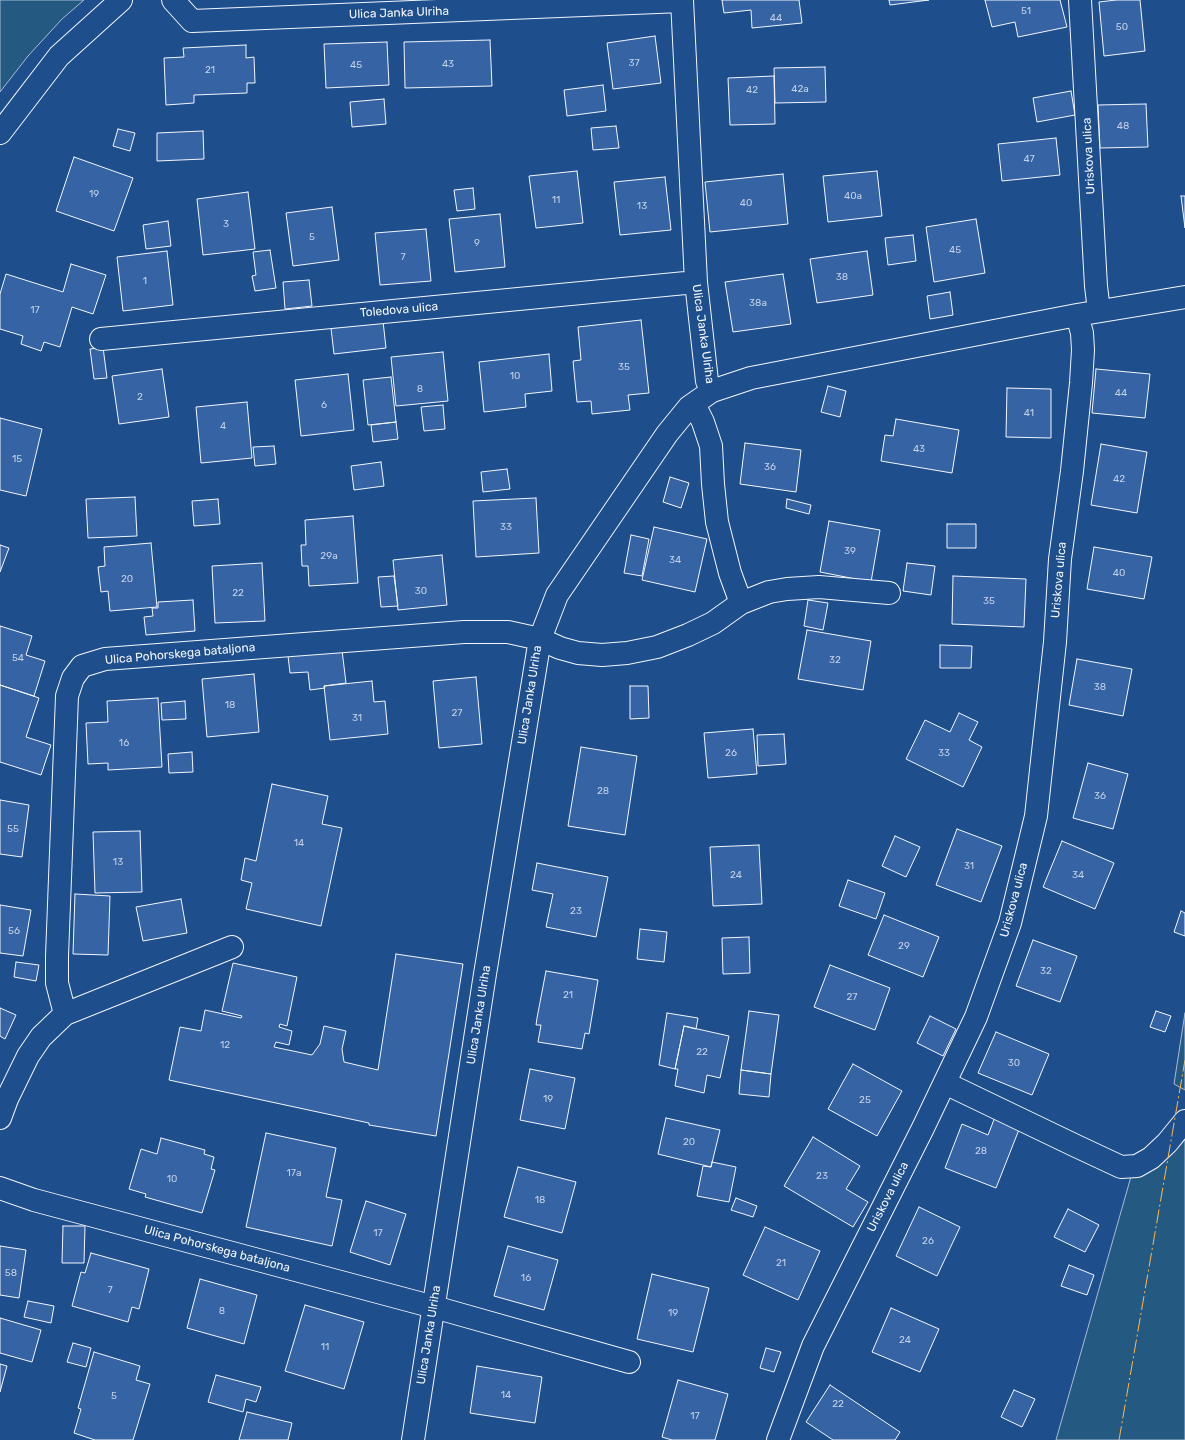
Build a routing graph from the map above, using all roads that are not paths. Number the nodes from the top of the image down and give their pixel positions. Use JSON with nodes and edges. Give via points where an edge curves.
{"nodes":[{"id":1,"x":121,"y":0,"type":"edge"},
{"id":2,"x":173,"y":0,"type":"edge"},
{"id":3,"x":682,"y":0,"type":"edge"},
{"id":4,"x":1080,"y":0,"type":"edge"},
{"id":5,"x":0,"y":133,"type":"edge"},
{"id":6,"x":696,"y":282,"type":"junction"},
{"id":7,"x":1185,"y":297,"type":"edge"},
{"id":8,"x":1099,"y":311,"type":"junction"},
{"id":9,"x":1077,"y":315,"type":"junction"},
{"id":10,"x":102,"y":339,"type":"dead end"},
{"id":11,"x":712,"y":391,"type":"junction"},
{"id":12,"x":694,"y":404,"type":"junction"},
{"id":13,"x":889,"y":593,"type":"dead end"},
{"id":14,"x":741,"y":603,"type":"junction"},
{"id":15,"x":540,"y":639,"type":"junction"},
{"id":16,"x":232,"y":947,"type":"dead end"},
{"id":17,"x":65,"y":1014,"type":"junction"},
{"id":18,"x":944,"y":1083,"type":"junction"},
{"id":19,"x":0,"y":1118,"type":"edge"},
{"id":20,"x":1185,"y":1121,"type":"edge"},
{"id":21,"x":0,"y":1188,"type":"edge"},
{"id":22,"x":434,"y":1307,"type":"junction"},
{"id":23,"x":629,"y":1362,"type":"dead end"},
{"id":24,"x":413,"y":1440,"type":"edge"},
{"id":25,"x":778,"y":1440,"type":"edge"}],
"edges":[{"from":1,"to":5,"type":"street","via":[[59,56]]},
{"from":2,"to":3,"type":"street","name":"Ulica Janka Ulriha","via":[[192,21]]},
{"from":3,"to":6,"type":"street","name":"Ulica Janka Ulriha"},
{"from":4,"to":8,"type":"street","name":"Uriskova ulica"},
{"from":6,"to":10,"type":"street","name":"Toledova ulica"},
{"from":6,"to":11,"type":"street","name":"Ulica Janka Ulriha","via":[[707,380]]},
{"from":7,"to":8,"type":"street"},
{"from":8,"to":9,"type":"street"},
{"from":9,"to":11,"type":"street","via":[[751,378]]},
{"from":9,"to":18,"type":"street","name":"Uriskova ulica","via":[[1082,333],[1081,382],[1060,559],[1055,642],[1036,816],[1010,923],[976,1017]]},
{"from":11,"to":12,"type":"street","name":"Ulica Janka Ulriha"},
{"from":12,"to":14,"type":"street","via":[[711,446],[717,522],[730,573]]},
{"from":12,"to":15,"type":"street","name":"Ulica Janka Ulriha","via":[[667,434],[558,595]]},
{"from":13,"to":14,"type":"street","name":"Ulica Pohorskega bataljona","via":[[819,587],[787,589],[769,592]]},
{"from":14,"to":15,"type":"street","name":"Ulica Pohorskega bataljona","via":[[714,623],[688,635],[657,647],[627,653],[578,653]]},
{"from":15,"to":17,"type":"street","name":"Ulica Pohorskega bataljona","via":[[508,632],[464,632],[106,659],[82,666],[73,678],[67,696],[56,956],[57,983]]},
{"from":15,"to":22,"type":"street","name":"Ulica Janka Ulriha","via":[[486,966]]},
{"from":16,"to":17,"type":"street"},
{"from":17,"to":19,"type":"street","via":[[41,1037],[28,1056]]},
{"from":18,"to":20,"type":"street","via":[[1121,1166],[1138,1166],[1151,1158]]},
{"from":18,"to":25,"type":"street","name":"Uriskova ulica","via":[[813,1346]]},
{"from":21,"to":22,"type":"street","name":"Ulica Pohorskega bataljona","via":[[34,1200]]},
{"from":22,"to":23,"type":"street","name":"Ulica Pohorskega bataljona"},
{"from":22,"to":24,"type":"street","name":"Ulica Janka Ulriha"}]}
